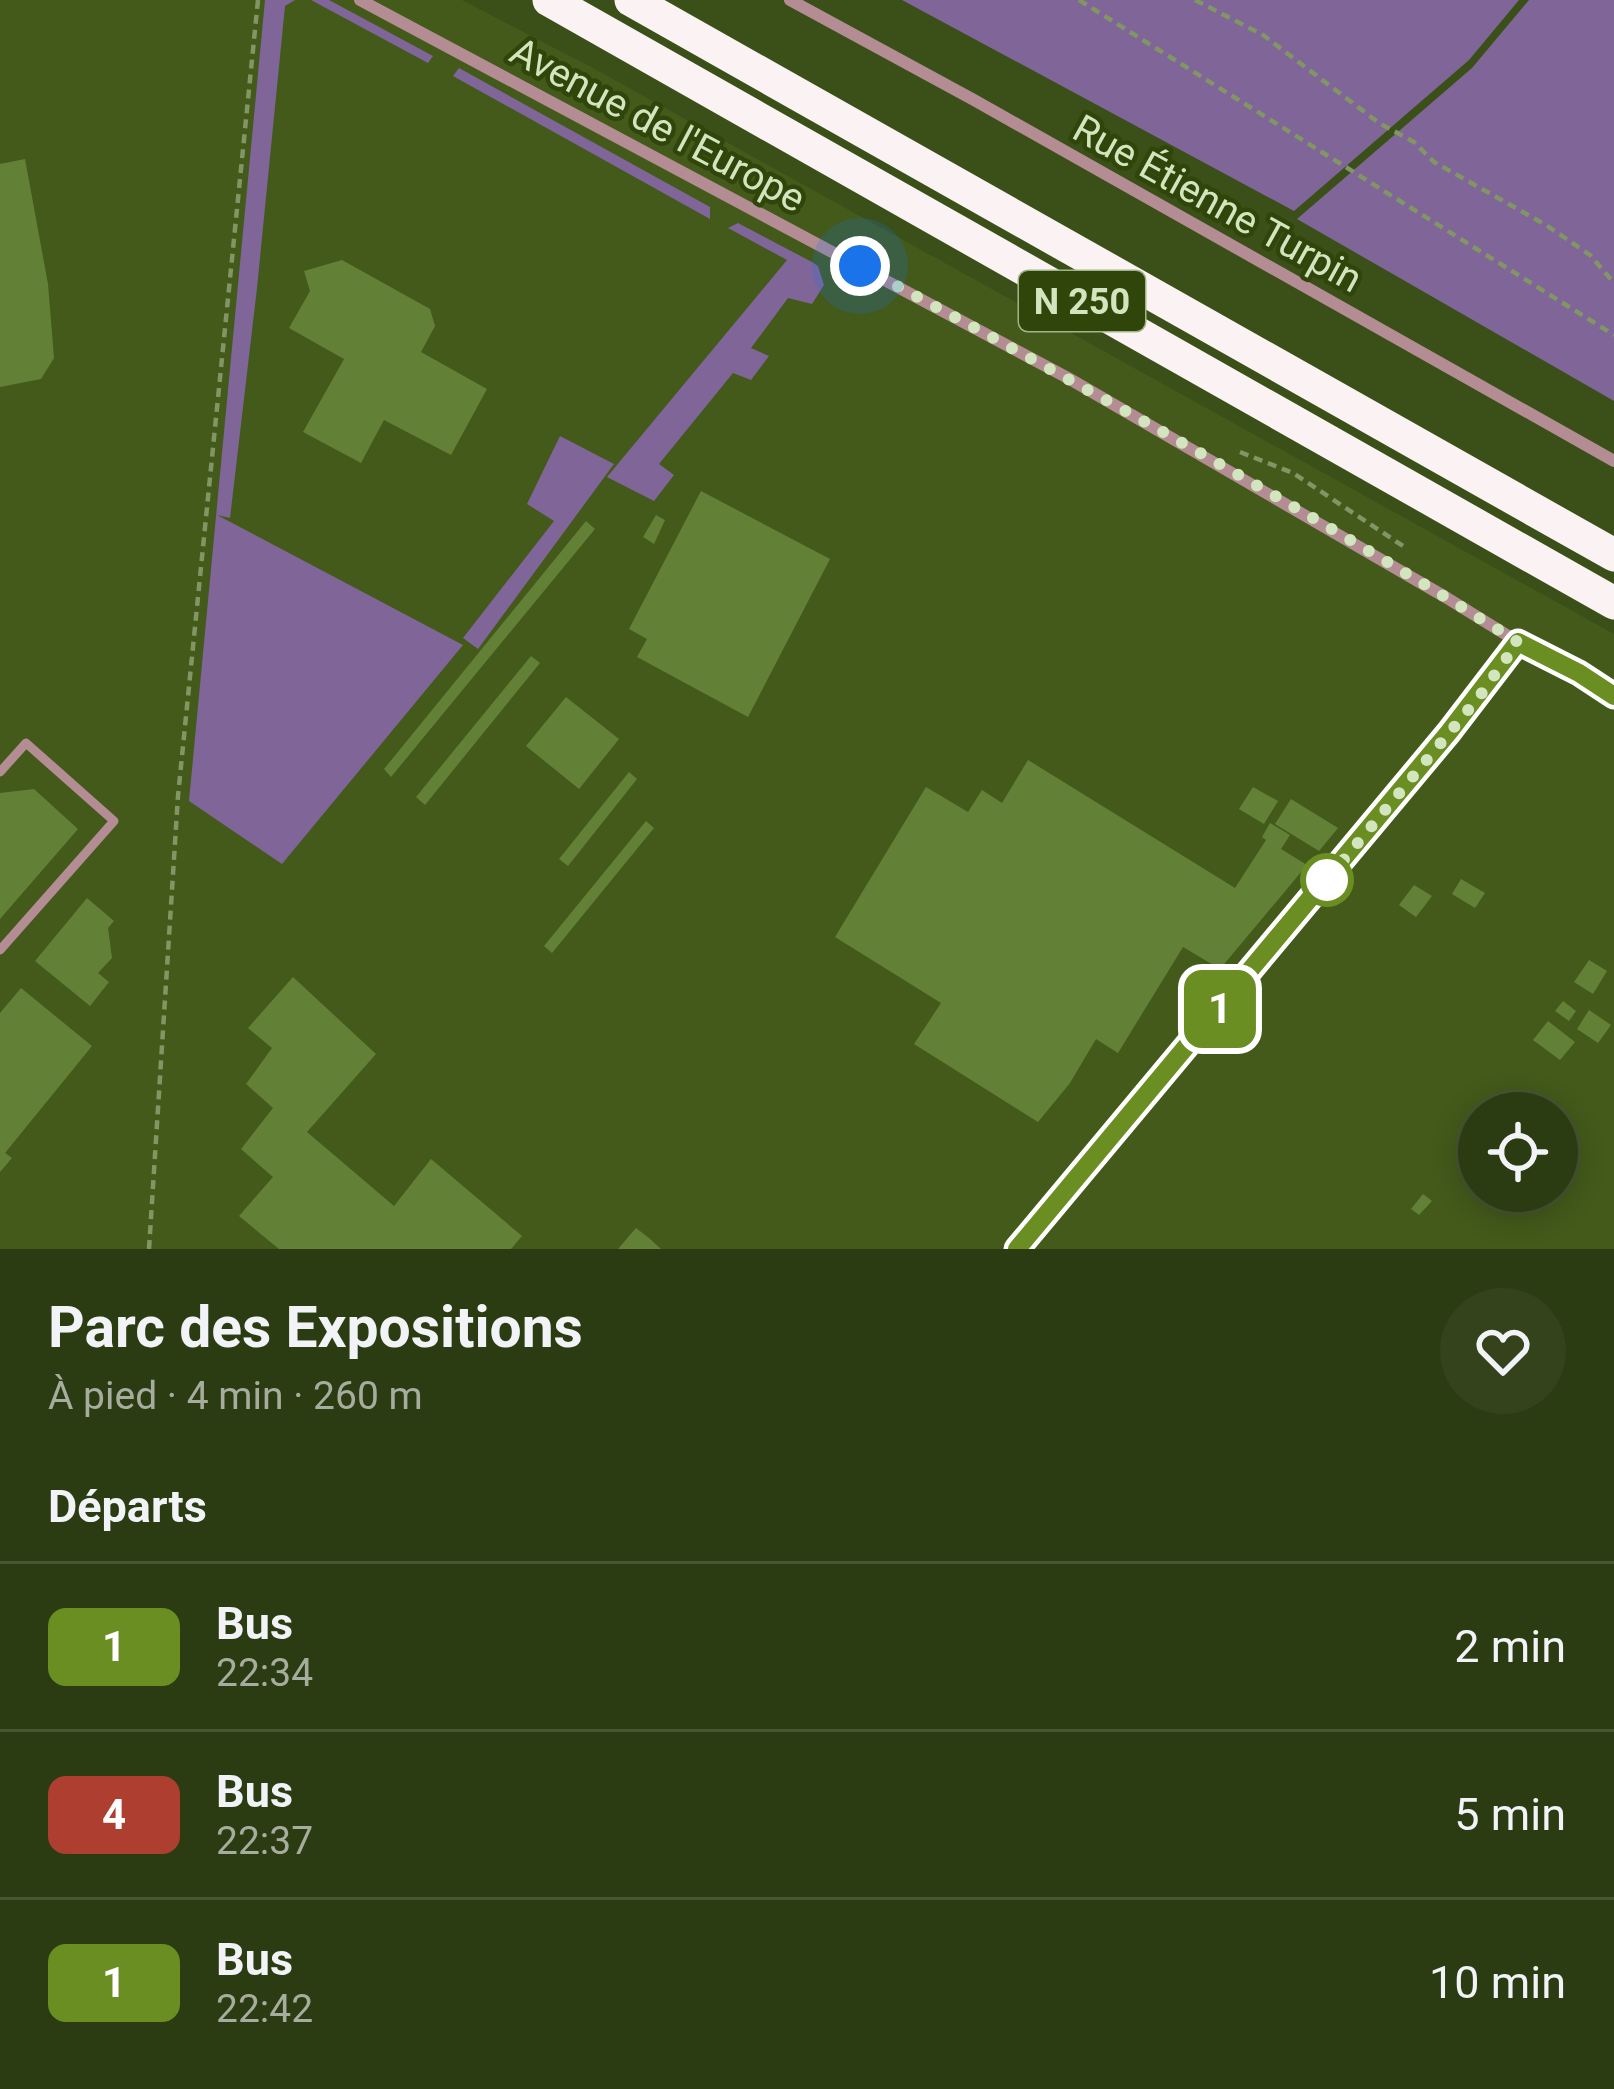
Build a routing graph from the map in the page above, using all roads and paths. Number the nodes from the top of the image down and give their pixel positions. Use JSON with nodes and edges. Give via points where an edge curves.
{"nodes":[{"id":1,"x":258,"y":0,"type":"edge"},
{"id":2,"x":360,"y":0,"type":"edge"},
{"id":3,"x":549,"y":0,"type":"edge"},
{"id":4,"x":631,"y":0,"type":"edge"},
{"id":5,"x":790,"y":0,"type":"edge"},
{"id":6,"x":1079,"y":0,"type":"edge"},
{"id":7,"x":1195,"y":0,"type":"edge"},
{"id":8,"x":1614,"y":283,"type":"edge"},
{"id":9,"x":1614,"y":335,"type":"edge"},
{"id":10,"x":1614,"y":461,"type":"edge"},
{"id":11,"x":1614,"y":555,"type":"edge"},
{"id":12,"x":1614,"y":603,"type":"edge"},
{"id":13,"x":1518,"y":642,"type":"junction"},
{"id":14,"x":1614,"y":696,"type":"edge"},
{"id":15,"x":0,"y":772,"type":"edge"},
{"id":16,"x":0,"y":950,"type":"edge"},
{"id":17,"x":149,"y":1249,"type":"edge"},
{"id":18,"x":1018,"y":1249,"type":"edge"}],
"edges":[{"from":1,"to":17,"type":"path","via":[[178,796]]},
{"from":2,"to":13,"type":"street","name":"Avenue de l'Europe","via":[[1068,378]]},
{"from":3,"to":12,"type":"highway","number":"N 250"},
{"from":4,"to":11,"type":"highway","number":"N 250"},
{"from":5,"to":10,"type":"street","name":"Rue Étienne Turpin"},
{"from":6,"to":9,"type":"path"},
{"from":7,"to":8,"type":"path","via":[[1262,35],[1434,162],[1546,225]]},
{"from":13,"to":14,"type":"street","name":"Avenue de l'Europe"},
{"from":13,"to":18,"type":"street"},
{"from":15,"to":16,"type":"lane","via":[[26,743],[113,821]]}]}
